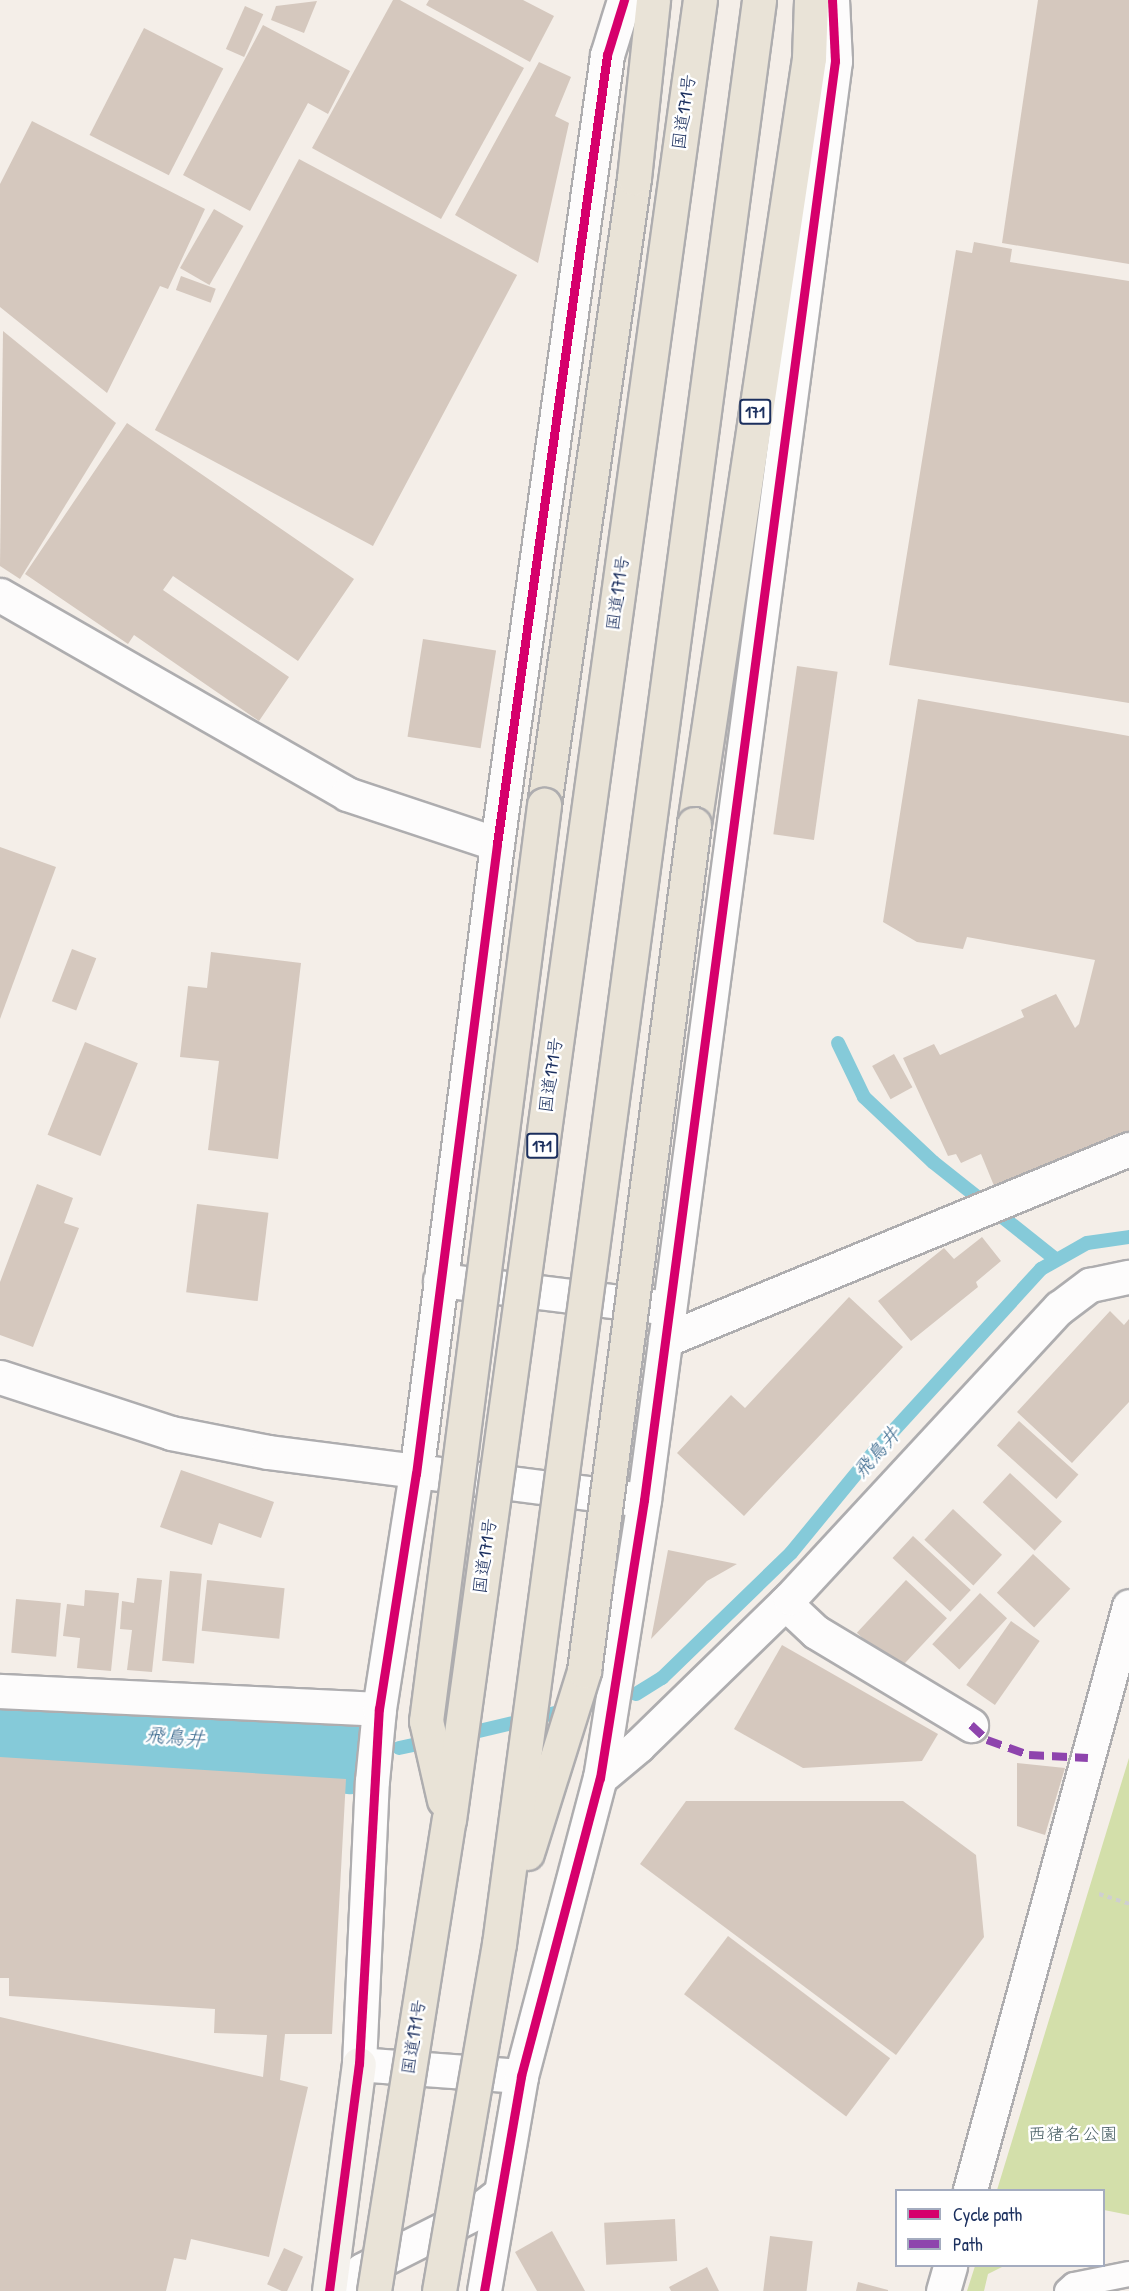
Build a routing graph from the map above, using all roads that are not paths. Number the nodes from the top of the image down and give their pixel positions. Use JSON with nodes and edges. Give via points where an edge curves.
{"nodes":[{"id":1,"x":624,"y":0,"type":"edge"},
{"id":2,"x":653,"y":0,"type":"edge"},
{"id":3,"x":700,"y":0,"type":"edge"},
{"id":4,"x":759,"y":0,"type":"edge"},
{"id":5,"x":811,"y":0,"type":"edge"},
{"id":6,"x":832,"y":0,"type":"edge"},
{"id":7,"x":0,"y":595,"type":"edge"},
{"id":8,"x":497,"y":844,"type":"junction"},
{"id":9,"x":1129,"y":1149,"type":"edge"},
{"id":10,"x":1129,"y":1277,"type":"edge"},
{"id":11,"x":441,"y":1280,"type":"junction"},
{"id":12,"x":667,"y":1324,"type":"junction"},
{"id":13,"x":0,"y":1377,"type":"edge"},
{"id":14,"x":416,"y":1474,"type":"junction"},
{"id":15,"x":644,"y":1500,"type":"junction"},
{"id":16,"x":785,"y":1603,"type":"junction"},
{"id":17,"x":1129,"y":1606,"type":"edge"},
{"id":18,"x":0,"y":1691,"type":"edge"},
{"id":19,"x":379,"y":1709,"type":"junction"},
{"id":20,"x":971,"y":1725,"type":"dead end"},
{"id":21,"x":600,"y":1778,"type":"junction"},
{"id":22,"x":449,"y":1820,"type":"junction"},
{"id":23,"x":499,"y":1944,"type":"junction"},
{"id":24,"x":359,"y":2064,"type":"junction"},
{"id":25,"x":521,"y":2076,"type":"junction"},
{"id":26,"x":970,"y":2189,"type":"edge"},
{"id":27,"x":498,"y":2195,"type":"junction"},
{"id":28,"x":949,"y":2267,"type":"edge"},
{"id":29,"x":1129,"y":2274,"type":"edge"},
{"id":30,"x":329,"y":2291,"type":"edge"},
{"id":31,"x":348,"y":2291,"type":"edge"},
{"id":32,"x":374,"y":2291,"type":"edge"},
{"id":33,"x":439,"y":2291,"type":"edge"},
{"id":34,"x":484,"y":2291,"type":"edge"},
{"id":35,"x":943,"y":2291,"type":"edge"},
{"id":36,"x":1067,"y":2291,"type":"edge"}],
"edges":[{"from":1,"to":8,"type":"street","via":[[607,55]]},
{"from":2,"to":22,"type":"highway","number":"171","bridge":true,"via":[[634,178],[544,805],[426,1721]]},
{"from":3,"to":22,"type":"highway","name":"国道171号","number":"171","bridge":true},
{"from":4,"to":23,"type":"highway","number":"171","bridge":true},
{"from":5,"to":23,"type":"highway","number":"171","bridge":true,"via":[[809,58],[694,824],[584,1671]]},
{"from":6,"to":12,"type":"street","via":[[835,61]]},
{"from":7,"to":8,"type":"street","via":[[347,794]]},
{"from":8,"to":11,"type":"street"},
{"from":9,"to":12,"type":"street"},
{"from":10,"to":16,"type":"street","via":[[1090,1285],[1059,1308]]},
{"from":11,"to":12,"type":"street"},
{"from":11,"to":14,"type":"street"},
{"from":12,"to":15,"type":"street"},
{"from":13,"to":14,"type":"street","via":[[171,1433]]},
{"from":14,"to":15,"type":"street"},
{"from":14,"to":19,"type":"street"},
{"from":15,"to":21,"type":"street"},
{"from":16,"to":20,"type":"street","via":[[816,1632]]},
{"from":16,"to":21,"type":"street"},
{"from":17,"to":26,"type":"street"},
{"from":18,"to":19,"type":"street"},
{"from":19,"to":24,"type":"street"},
{"from":21,"to":25,"type":"street"},
{"from":22,"to":32,"type":"highway","name":"国道171号","number":"171","bridge":true},
{"from":23,"to":33,"type":"highway","number":"171","bridge":true},
{"from":24,"to":25,"type":"street"},
{"from":24,"to":30,"type":"street"},
{"from":25,"to":27,"type":"street"},
{"from":27,"to":31,"type":"street","via":[[475,2213],[362,2270]]},
{"from":27,"to":34,"type":"street"},
{"from":28,"to":35,"type":"street"},
{"from":29,"to":36,"type":"lane","via":[[1074,2285]]}]}
